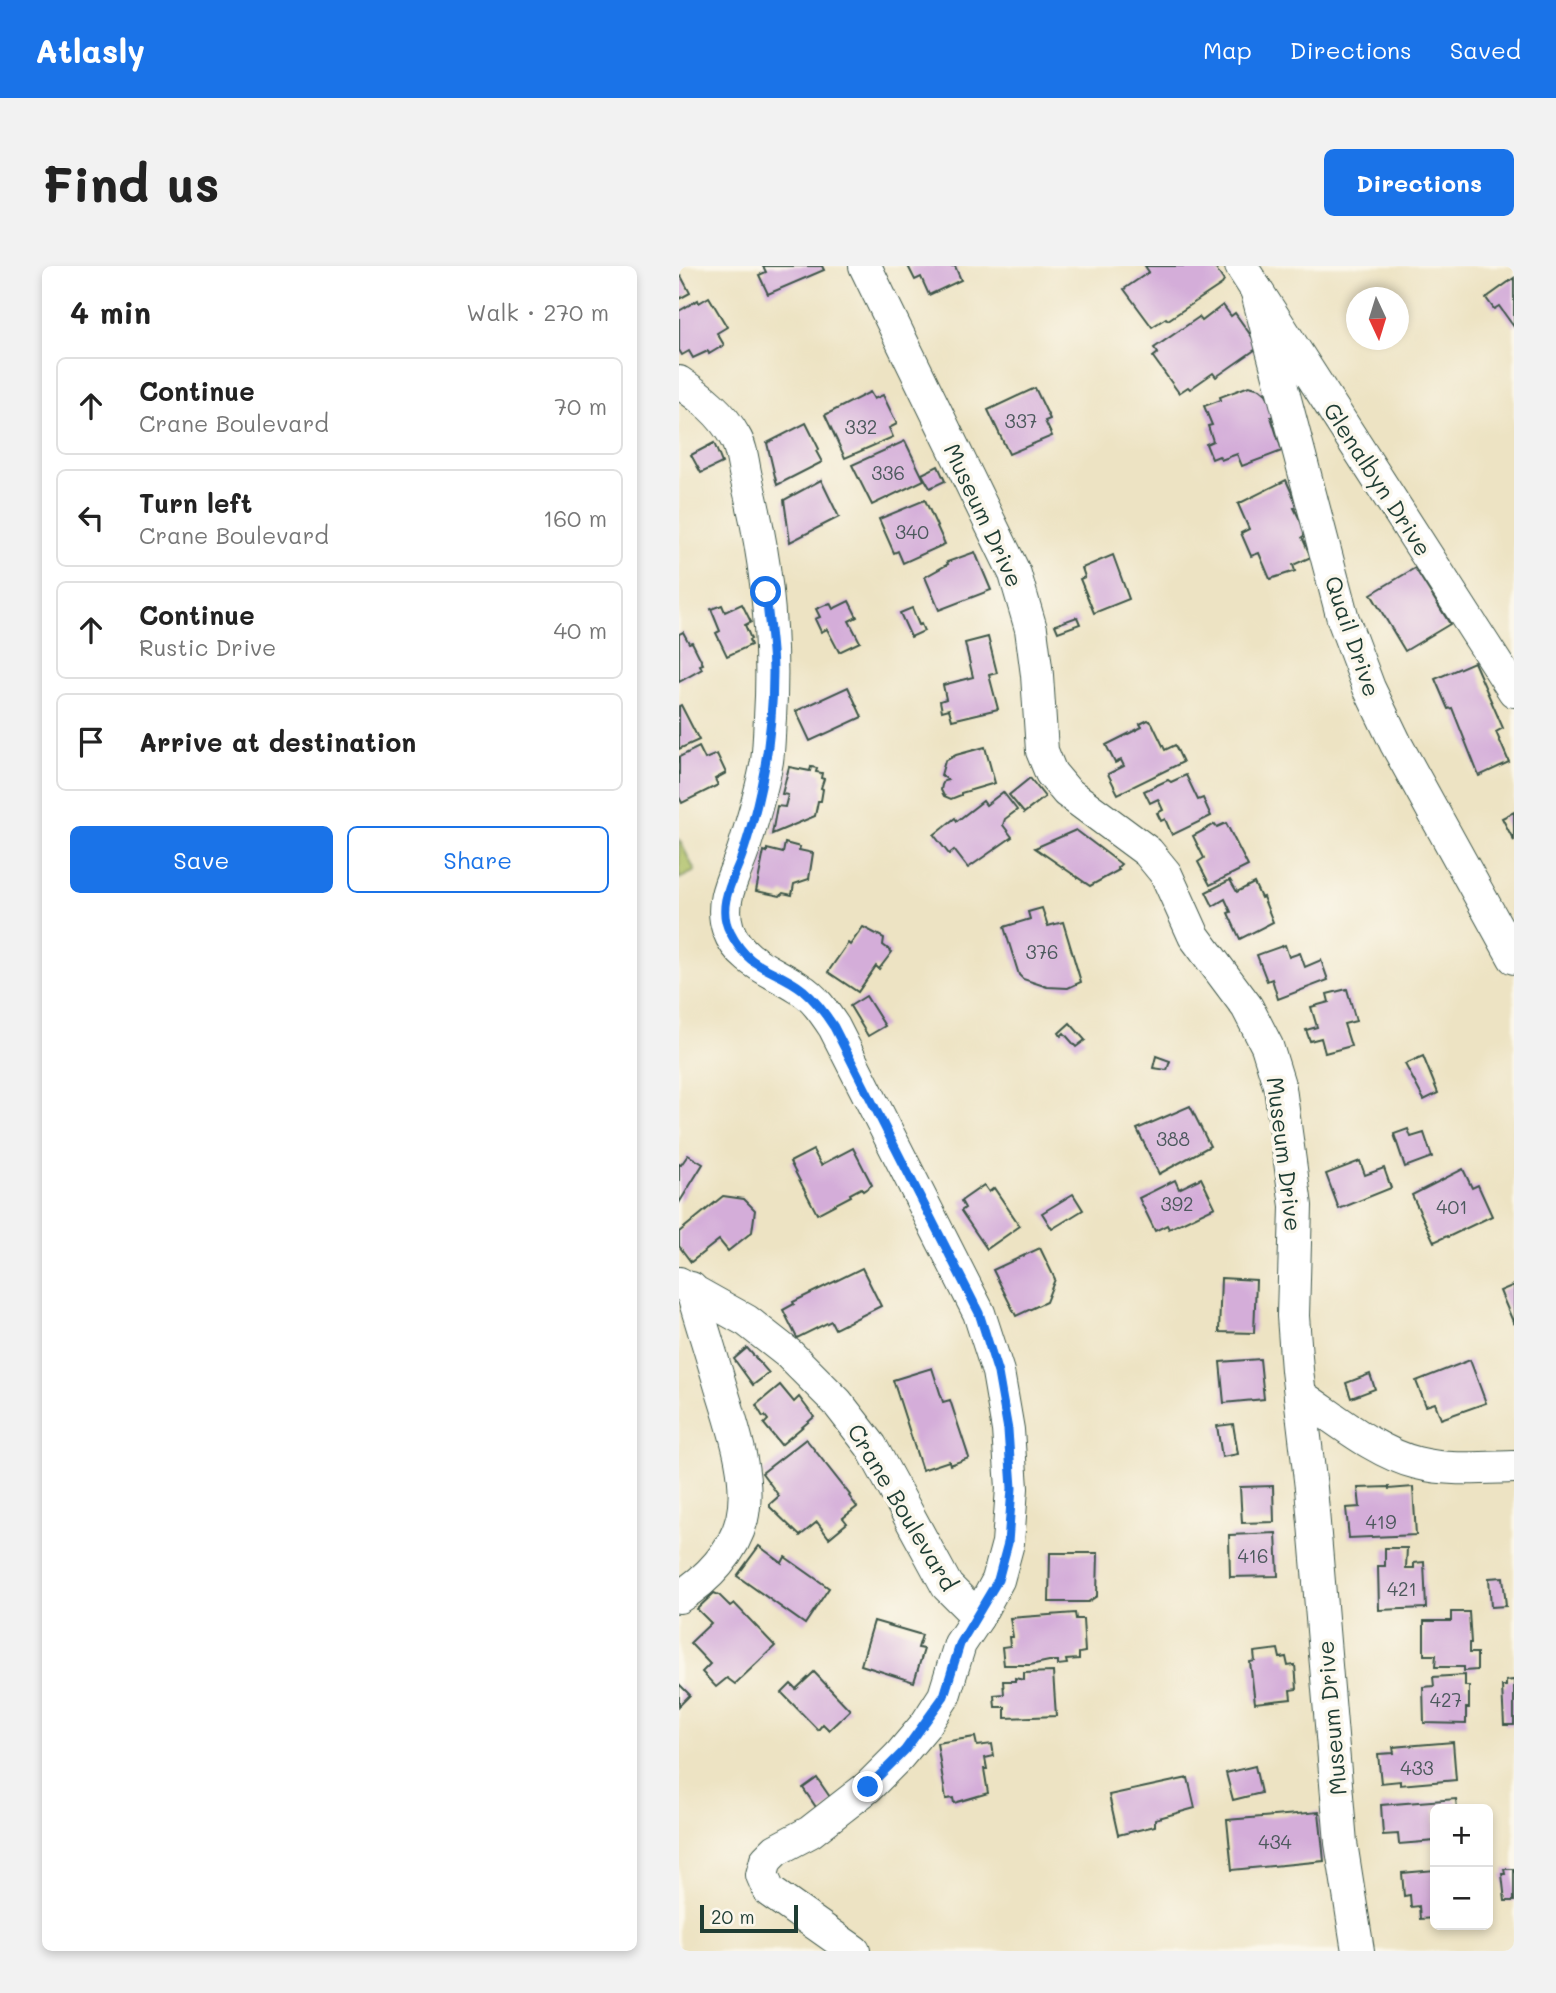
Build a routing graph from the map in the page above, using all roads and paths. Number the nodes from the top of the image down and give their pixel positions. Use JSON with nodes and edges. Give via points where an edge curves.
{"nodes":[{"id":1,"x":865,"y":266,"type":"edge"},
{"id":2,"x":1249,"y":277,"type":"edge"},
{"id":3,"x":679,"y":382,"type":"edge"},
{"id":4,"x":1514,"y":691,"type":"edge"},
{"id":5,"x":1514,"y":958,"type":"edge"},
{"id":6,"x":685,"y":1286,"type":"edge"},
{"id":7,"x":1300,"y":1395,"type":"junction"},
{"id":8,"x":1514,"y":1467,"type":"edge"},
{"id":9,"x":679,"y":1597,"type":"edge"},
{"id":10,"x":978,"y":1617,"type":"junction"},
{"id":11,"x":853,"y":1951,"type":"edge"},
{"id":12,"x":1358,"y":1951,"type":"edge"}],
"edges":[{"from":1,"to":7,"type":"street","name":"Museum Drive","via":[[1014,574],[1031,629],[1042,751],[1051,773],[1067,792],[1148,852],[1165,874],[1194,936],[1247,1007],[1268,1046],[1280,1088],[1296,1206],[1293,1316]]},
{"from":2,"to":4,"type":"street","name":"Glenalbyn Drive"},
{"from":2,"to":5,"type":"street","name":"Quail Drive","via":[[1343,620],[1369,688]]},
{"from":3,"to":10,"type":"street","name":"Crane Boulevard","via":[[705,400],[736,438],[758,522],[773,671],[767,760],[741,858],[727,888],[728,929],[759,967],[801,989],[821,1007],[979,1313],[998,1373],[1012,1488],[1008,1543],[998,1580]]},
{"from":6,"to":9,"type":"street","via":[[737,1441],[743,1482],[742,1518],[730,1548],[709,1574]]},
{"from":6,"to":10,"type":"street","name":"Crane Boulevard","via":[[747,1321],[789,1354],[837,1402],[871,1446],[947,1586]]},
{"from":7,"to":8,"type":"street","via":[[1386,1451],[1417,1463]]},
{"from":7,"to":12,"type":"street","name":"Museum Drive","via":[[1341,1843]]},
{"from":10,"to":11,"type":"street","via":[[960,1644],[944,1696],[905,1750],[840,1811],[767,1860],[762,1875],[769,1891]]}]}
